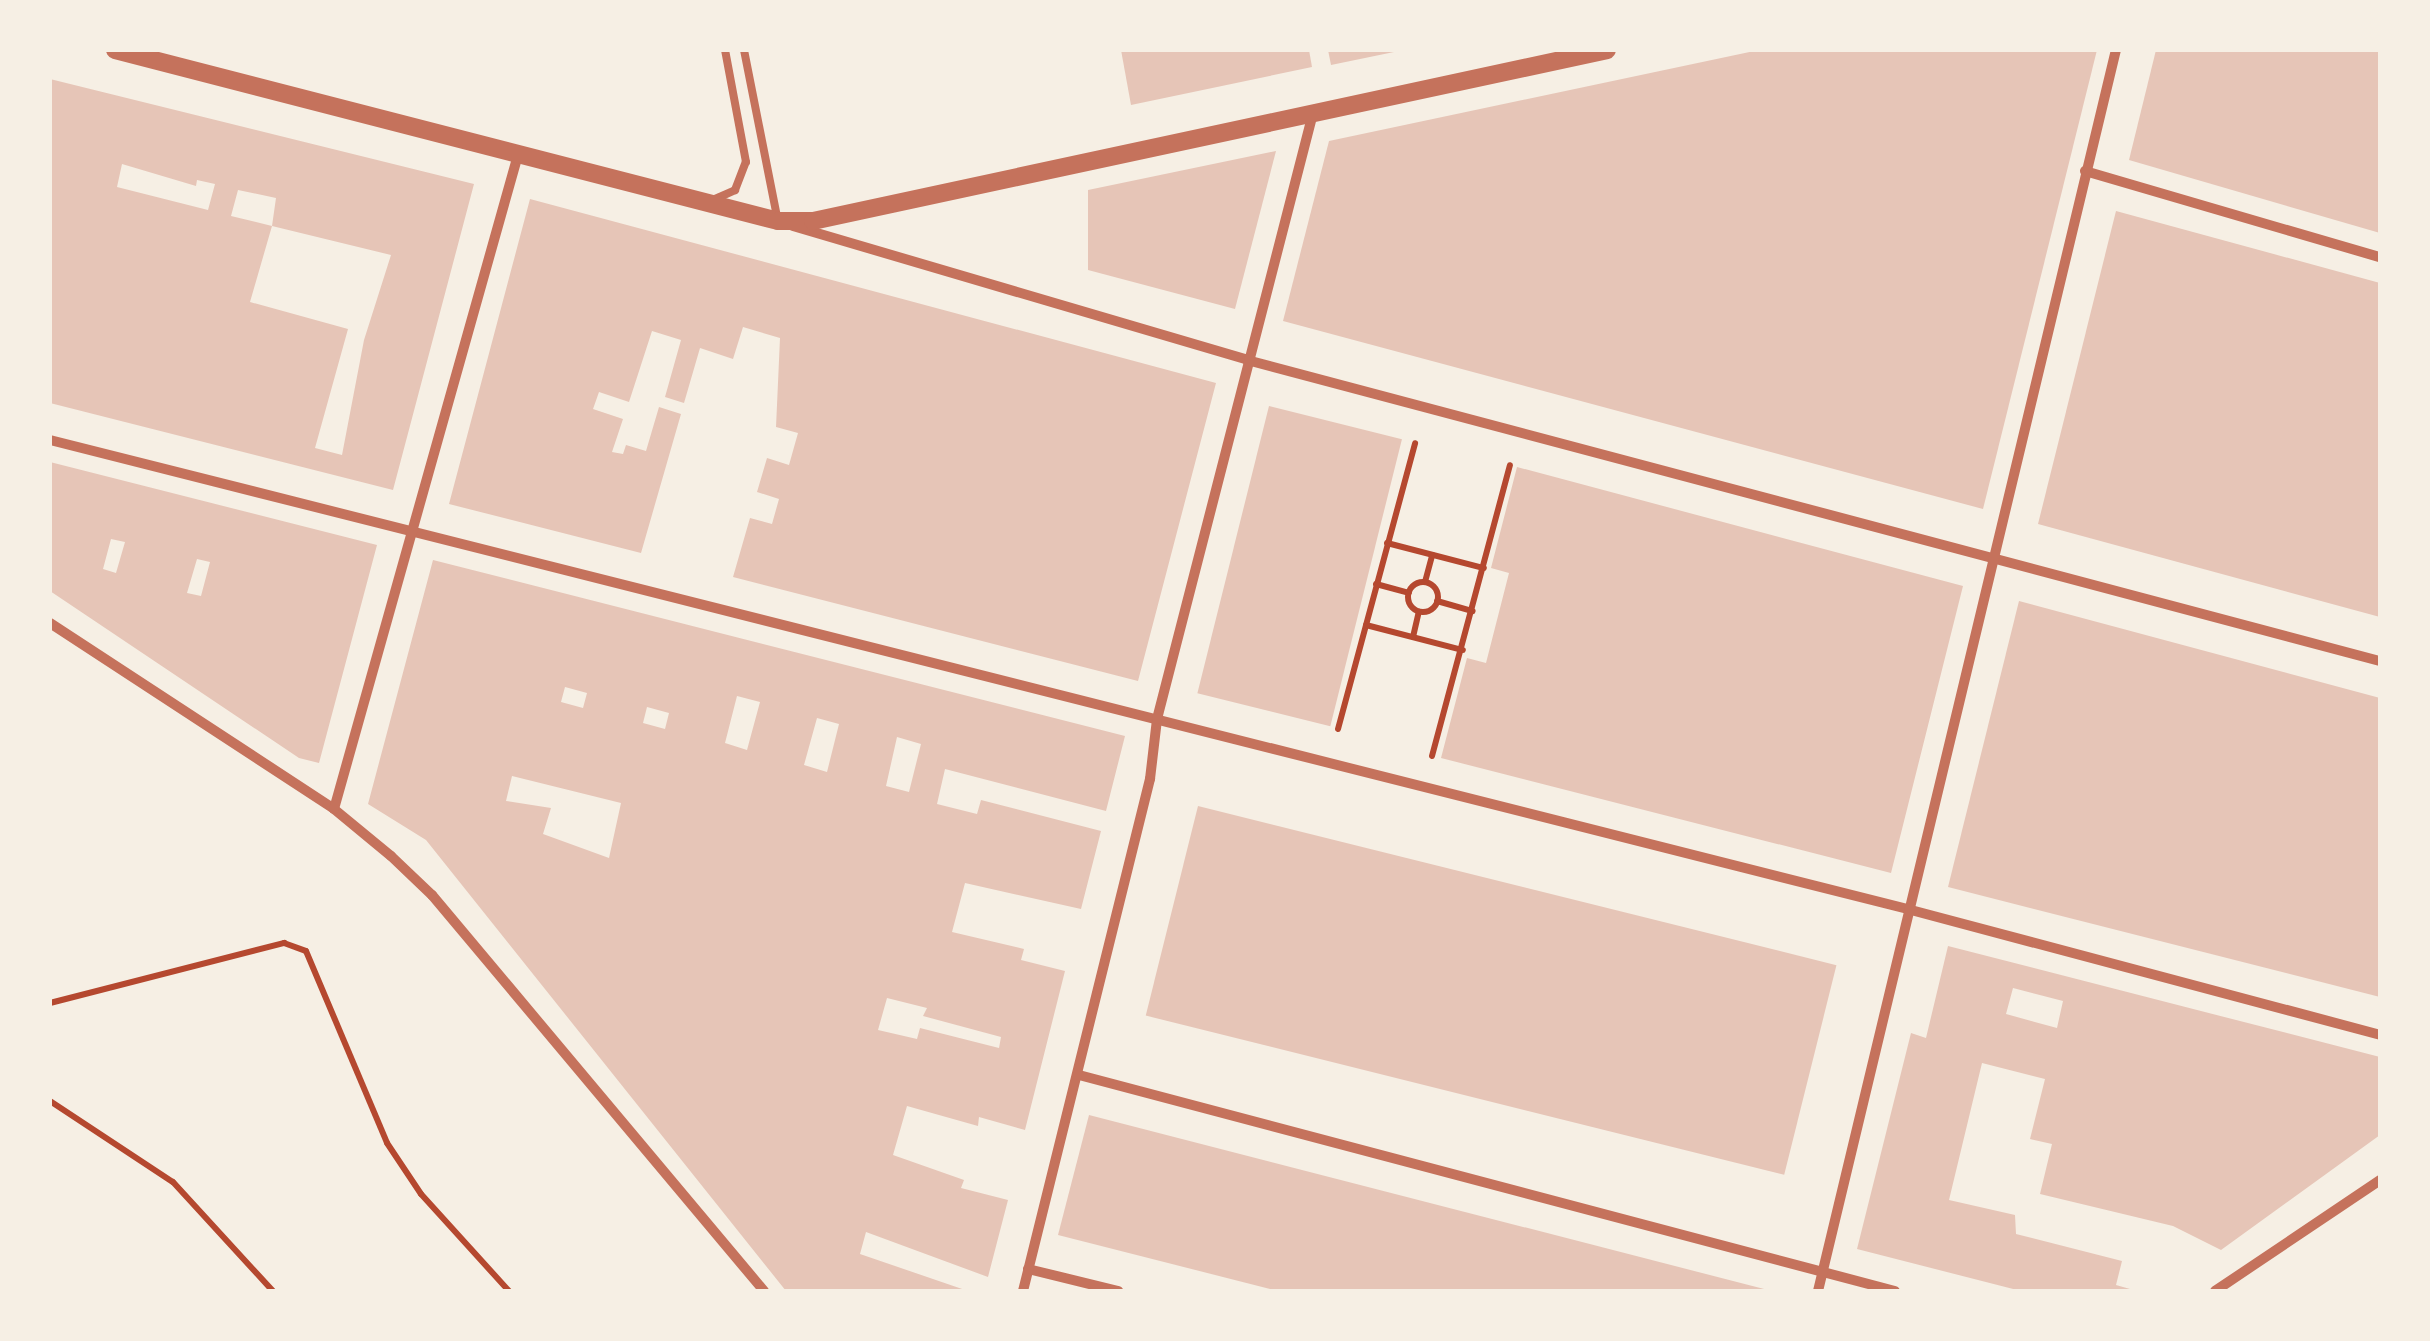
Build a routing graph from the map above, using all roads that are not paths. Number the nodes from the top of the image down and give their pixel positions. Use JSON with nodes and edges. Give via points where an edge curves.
{"nodes":[{"id":1,"x":115,"y":50,"type":"edge"},
{"id":2,"x":725,"y":50,"type":"edge"},
{"id":3,"x":744,"y":50,"type":"edge"},
{"id":4,"x":1607,"y":50,"type":"edge"},
{"id":5,"x":2116,"y":50,"type":"edge"},
{"id":6,"x":1536,"y":57,"type":"edge"},
{"id":7,"x":1313,"y":112,"type":"junction"},
{"id":8,"x":518,"y":155,"type":"junction"},
{"id":9,"x":2085,"y":170,"type":"junction"},
{"id":10,"x":696,"y":200,"type":"junction"},
{"id":11,"x":778,"y":221,"type":"junction"},
{"id":12,"x":2380,"y":257,"type":"edge"},
{"id":13,"x":1247,"y":360,"type":"junction"},
{"id":14,"x":50,"y":440,"type":"edge"},
{"id":15,"x":415,"y":529,"type":"junction"},
{"id":16,"x":1990,"y":557,"type":"junction"},
{"id":17,"x":50,"y":623,"type":"edge"},
{"id":18,"x":2380,"y":661,"type":"edge"},
{"id":19,"x":1157,"y":718,"type":"junction"},
{"id":20,"x":334,"y":809,"type":"junction"},
{"id":21,"x":1911,"y":910,"type":"junction"},
{"id":22,"x":2380,"y":1035,"type":"edge"},
{"id":23,"x":1079,"y":1075,"type":"junction"},
{"id":24,"x":2380,"y":1180,"type":"edge"},
{"id":25,"x":1028,"y":1268,"type":"junction"},
{"id":26,"x":1822,"y":1273,"type":"junction"},
{"id":27,"x":764,"y":1291,"type":"edge"},
{"id":28,"x":1023,"y":1291,"type":"edge"},
{"id":29,"x":1118,"y":1291,"type":"edge"},
{"id":30,"x":1818,"y":1291,"type":"edge"},
{"id":31,"x":1895,"y":1291,"type":"edge"},
{"id":32,"x":2215,"y":1291,"type":"edge"}],
"edges":[{"from":1,"to":8,"type":"street"},
{"from":2,"to":10,"type":"lane","via":[[744,173],[722,198]]},
{"from":3,"to":11,"type":"lane"},
{"from":4,"to":6,"type":"street"},
{"from":5,"to":9,"type":"street"},
{"from":6,"to":7,"type":"street"},
{"from":7,"to":11,"type":"street","via":[[813,221]]},
{"from":7,"to":13,"type":"street"},
{"from":8,"to":10,"type":"street"},
{"from":8,"to":15,"type":"street"},
{"from":9,"to":12,"type":"street"},
{"from":9,"to":16,"type":"street"},
{"from":10,"to":11,"type":"street"},
{"from":11,"to":13,"type":"street"},
{"from":13,"to":16,"type":"street"},
{"from":13,"to":19,"type":"street"},
{"from":14,"to":15,"type":"street"},
{"from":15,"to":19,"type":"street"},
{"from":15,"to":20,"type":"street"},
{"from":16,"to":18,"type":"street"},
{"from":16,"to":21,"type":"street"},
{"from":17,"to":20,"type":"street"},
{"from":19,"to":21,"type":"street"},
{"from":19,"to":23,"type":"street","via":[[1150,779]]},
{"from":20,"to":27,"type":"street","via":[[432,896]]},
{"from":21,"to":22,"type":"street"},
{"from":21,"to":26,"type":"street"},
{"from":23,"to":25,"type":"street"},
{"from":23,"to":26,"type":"street"},
{"from":24,"to":32,"type":"street"},
{"from":25,"to":28,"type":"street"},
{"from":25,"to":29,"type":"street"},
{"from":26,"to":30,"type":"street"},
{"from":26,"to":31,"type":"street"}]}
